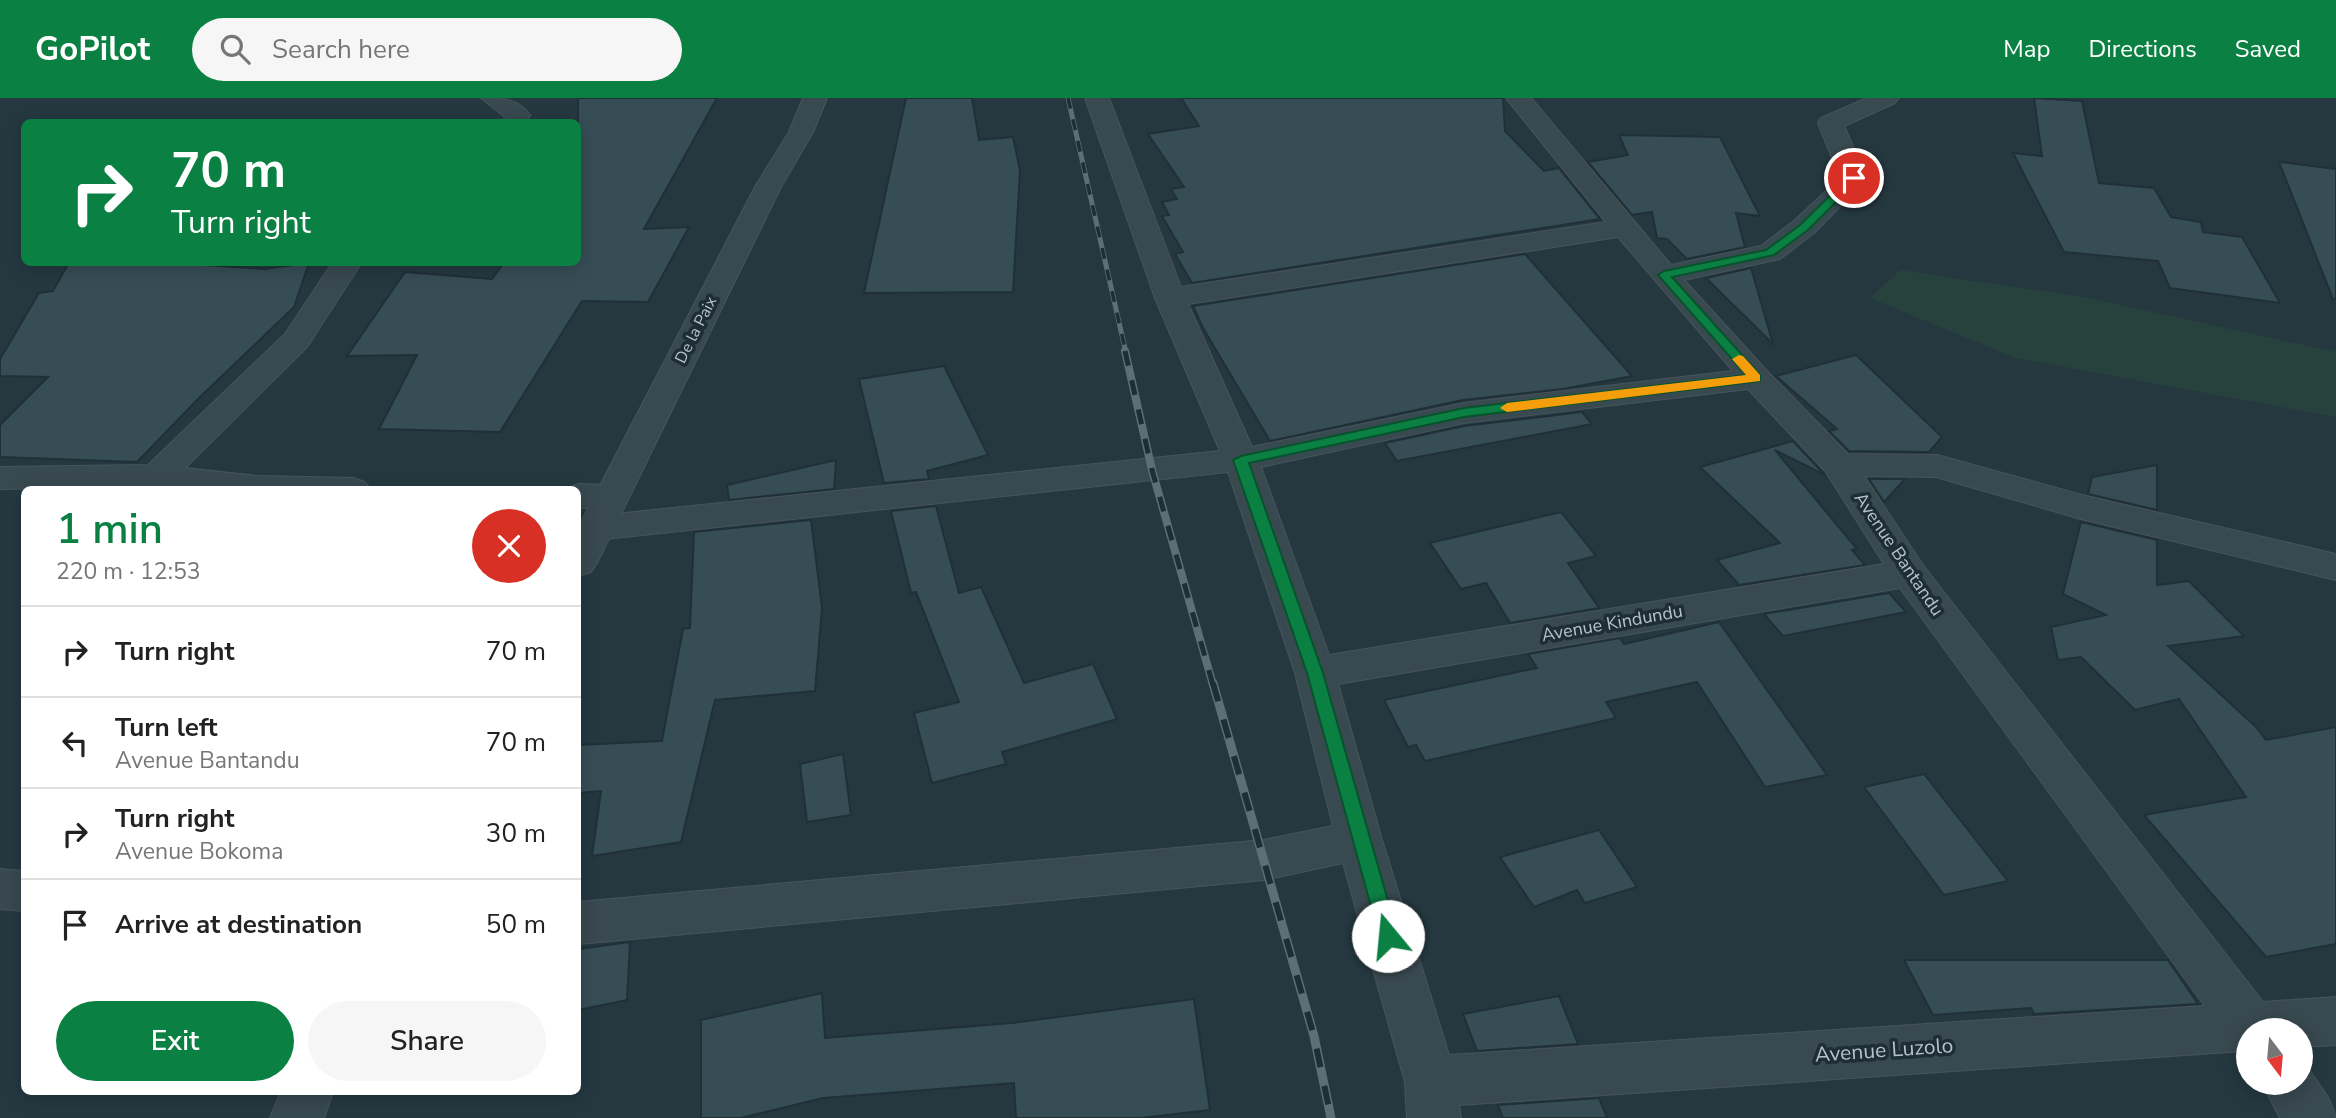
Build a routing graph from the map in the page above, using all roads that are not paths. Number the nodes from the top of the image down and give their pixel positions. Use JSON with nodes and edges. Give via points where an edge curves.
{"nodes":[{"id":1,"x":493,"y":98,"type":"edge"},
{"id":2,"x":815,"y":98,"type":"edge"},
{"id":3,"x":1097,"y":98,"type":"edge"},
{"id":4,"x":1518,"y":98,"type":"edge"},
{"id":5,"x":1887,"y":98,"type":"edge"},
{"id":6,"x":516,"y":119,"type":"edge"},
{"id":7,"x":1626,"y":227,"type":"junction"},
{"id":8,"x":345,"y":266,"type":"edge"},
{"id":9,"x":1664,"y":275,"type":"junction"},
{"id":10,"x":1170,"y":298,"type":"junction"},
{"id":11,"x":1756,"y":378,"type":"junction"},
{"id":12,"x":1241,"y":460,"type":"junction"},
{"id":13,"x":1839,"y":465,"type":"junction"},
{"id":14,"x":157,"y":476,"type":"junction"},
{"id":15,"x":0,"y":478,"type":"edge"},
{"id":16,"x":249,"y":486,"type":"edge"},
{"id":17,"x":595,"y":507,"type":"edge"},
{"id":18,"x":581,"y":553,"type":"edge"},
{"id":19,"x":2336,"y":567,"type":"edge"},
{"id":20,"x":1909,"y":573,"type":"junction"},
{"id":21,"x":1315,"y":673,"type":"junction"},
{"id":22,"x":1359,"y":840,"type":"junction"},
{"id":23,"x":0,"y":889,"type":"edge"},
{"id":24,"x":21,"y":891,"type":"edge"},
{"id":25,"x":581,"y":923,"type":"edge"},
{"id":26,"x":2245,"y":1018,"type":"edge"},
{"id":27,"x":2336,"y":1021,"type":"edge"},
{"id":28,"x":2314,"y":1023,"type":"edge"},
{"id":29,"x":2236,"y":1029,"type":"edge"},
{"id":30,"x":306,"y":1095,"type":"edge"},
{"id":31,"x":2296,"y":1096,"type":"edge"},
{"id":32,"x":1433,"y":1100,"type":"edge"},
{"id":33,"x":296,"y":1118,"type":"edge"},
{"id":34,"x":2310,"y":1118,"type":"edge"}],
"edges":[{"from":1,"to":6,"type":"street","via":[[518,114]]},
{"from":2,"to":17,"type":"street","name":"De la Paix","via":[[801,132]]},
{"from":3,"to":10,"type":"street"},
{"from":4,"to":7,"type":"street","name":"Avenue Bantandu"},
{"from":5,"to":9,"type":"street","via":[[1830,123],[1854,178],[1804,227],[1770,253]]},
{"from":7,"to":9,"type":"street","name":"Avenue Bantandu"},
{"from":7,"to":10,"type":"street"},
{"from":8,"to":14,"type":"street","via":[[296,340]]},
{"from":9,"to":11,"type":"street","name":"Avenue Bantandu"},
{"from":10,"to":12,"type":"street"},
{"from":11,"to":12,"type":"street","via":[[1464,413]]},
{"from":11,"to":13,"type":"street","name":"Avenue Bantandu"},
{"from":12,"to":17,"type":"street"},
{"from":12,"to":21,"type":"street"},
{"from":13,"to":19,"type":"street","via":[[1937,466],[2081,507]]},
{"from":13,"to":20,"type":"street","name":"Avenue Bantandu"},
{"from":14,"to":15,"type":"street"},
{"from":14,"to":16,"type":"street"},
{"from":17,"to":18,"type":"street","name":"De la Paix"},
{"from":20,"to":21,"type":"street","name":"Avenue Kindundu"},
{"from":20,"to":26,"type":"street","name":"Avenue Bantandu"},
{"from":21,"to":22,"type":"street"},
{"from":22,"to":25,"type":"street","via":[[1264,860]]},
{"from":22,"to":32,"type":"street"},
{"from":23,"to":24,"type":"street"},
{"from":27,"to":28,"type":"street","name":"Avenue Luzolo"},
{"from":29,"to":32,"type":"street","name":"Avenue Luzolo"},
{"from":30,"to":33,"type":"street"},
{"from":31,"to":34,"type":"street"}]}
